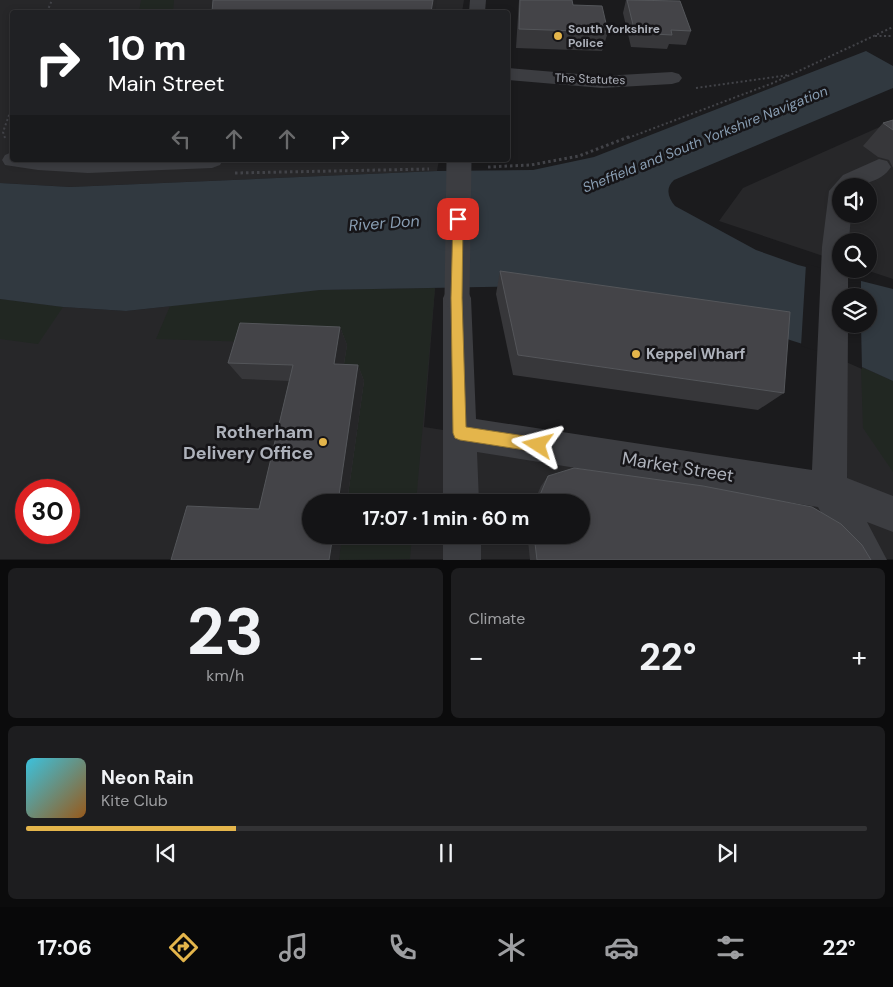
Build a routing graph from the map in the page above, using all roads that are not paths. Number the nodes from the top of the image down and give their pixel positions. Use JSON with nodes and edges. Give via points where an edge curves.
{"nodes":[{"id":1,"x":510,"y":74,"type":"edge"},
{"id":2,"x":672,"y":78,"type":"dead end"},
{"id":3,"x":33,"y":162,"type":"edge"},
{"id":4,"x":187,"y":162,"type":"edge"},
{"id":5,"x":459,"y":162,"type":"edge"},
{"id":6,"x":879,"y":167,"type":"dead end"},
{"id":7,"x":857,"y":178,"type":"edge"},
{"id":8,"x":838,"y":223,"type":"edge"},
{"id":9,"x":460,"y":433,"type":"junction"},
{"id":10,"x":829,"y":491,"type":"junction"},
{"id":11,"x":461,"y":494,"type":"edge"},
{"id":12,"x":893,"y":514,"type":"edge"},
{"id":13,"x":462,"y":544,"type":"edge"},
{"id":14,"x":462,"y":560,"type":"edge"},
{"id":15,"x":868,"y":560,"type":"edge"}],
"edges":[{"from":1,"to":2,"type":"street","name":"The Statutes","via":[[602,82]]},
{"from":3,"to":4,"type":"street","via":[[149,165]]},
{"from":5,"to":9,"type":"street","bridge":true,"via":[[456,298]]},
{"from":6,"to":7,"type":"street"},
{"from":8,"to":10,"type":"street"},
{"from":9,"to":10,"type":"street","name":"Market Street"},
{"from":9,"to":11,"type":"street"},
{"from":10,"to":12,"type":"street","name":"Market Street"},
{"from":10,"to":15,"type":"street"},
{"from":13,"to":14,"type":"street"}]}
